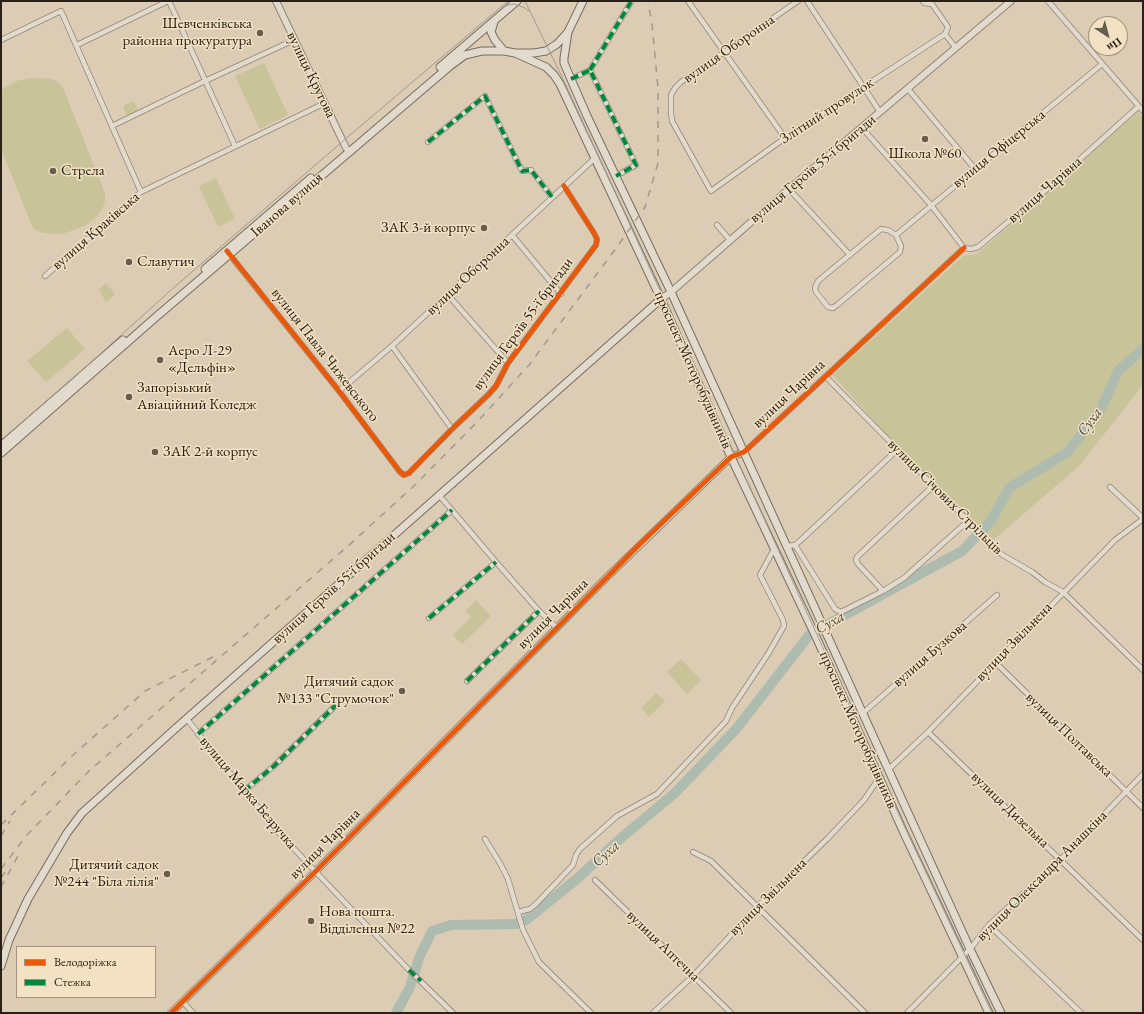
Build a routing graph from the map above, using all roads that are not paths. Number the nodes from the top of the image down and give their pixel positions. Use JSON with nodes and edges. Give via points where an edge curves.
{"nodes":[{"id":1,"x":168,"y":1,"type":"edge"},
{"id":2,"x":276,"y":1,"type":"edge"},
{"id":3,"x":510,"y":1,"type":"edge"},
{"id":4,"x":518,"y":1,"type":"edge"},
{"id":5,"x":583,"y":1,"type":"edge"},
{"id":6,"x":688,"y":1,"type":"edge"},
{"id":7,"x":798,"y":1,"type":"edge"},
{"id":8,"x":807,"y":1,"type":"edge"},
{"id":9,"x":923,"y":1,"type":"edge"},
{"id":10,"x":1011,"y":1,"type":"edge"},
{"id":11,"x":1048,"y":1,"type":"edge"},
{"id":12,"x":631,"y":2,"type":"dead end"},
{"id":13,"x":502,"y":14,"type":"junction"},
{"id":14,"x":494,"y":22,"type":"junction"},
{"id":15,"x":568,"y":32,"type":"junction"},
{"id":16,"x":944,"y":34,"type":"junction"},
{"id":17,"x":1,"y":40,"type":"edge"},
{"id":18,"x":294,"y":40,"type":"junction"},
{"id":19,"x":77,"y":45,"type":"junction"},
{"id":20,"x":955,"y":47,"type":"junction"},
{"id":21,"x":504,"y":51,"type":"junction"},
{"id":22,"x":724,"y":51,"type":"junction"},
{"id":23,"x":515,"y":53,"type":"junction"},
{"id":24,"x":1102,"y":64,"type":"junction"},
{"id":25,"x":590,"y":70,"type":"junction"},
{"id":26,"x":571,"y":79,"type":"junction"},
{"id":27,"x":205,"y":81,"type":"junction"},
{"id":28,"x":863,"y":87,"type":"junction"},
{"id":29,"x":908,"y":89,"type":"junction"},
{"id":30,"x":325,"y":103,"type":"junction"},
{"id":31,"x":1138,"y":106,"type":"junction"},
{"id":32,"x":1143,"y":111,"type":"edge"},
{"id":33,"x":880,"y":112,"type":"junction"},
{"id":34,"x":112,"y":126,"type":"junction"},
{"id":35,"x":862,"y":128,"type":"junction"},
{"id":36,"x":785,"y":138,"type":"junction"},
{"id":37,"x":428,"y":142,"type":"dead end"},
{"id":38,"x":235,"y":146,"type":"junction"},
{"id":39,"x":346,"y":148,"type":"junction"},
{"id":40,"x":595,"y":158,"type":"junction"},
{"id":41,"x":975,"y":169,"type":"junction"},
{"id":42,"x":616,"y":176,"type":"junction"},
{"id":43,"x":564,"y":186,"type":"junction"},
{"id":44,"x":790,"y":189,"type":"junction"},
{"id":45,"x":711,"y":191,"type":"joint"},
{"id":46,"x":141,"y":192,"type":"junction"},
{"id":47,"x":552,"y":197,"type":"junction"},
{"id":48,"x":930,"y":205,"type":"junction"},
{"id":49,"x":717,"y":225,"type":"dead end"},
{"id":50,"x":512,"y":235,"type":"junction"},
{"id":51,"x":896,"y":235,"type":"junction"},
{"id":52,"x":730,"y":240,"type":"junction"},
{"id":53,"x":964,"y":248,"type":"junction"},
{"id":54,"x":228,"y":253,"type":"junction"},
{"id":55,"x":850,"y":255,"type":"junction"},
{"id":56,"x":45,"y":276,"type":"dead end"},
{"id":57,"x":671,"y":292,"type":"junction"},
{"id":58,"x":561,"y":294,"type":"junction"},
{"id":59,"x":448,"y":295,"type":"junction"},
{"id":60,"x":661,"y":299,"type":"junction"},
{"id":61,"x":392,"y":346,"type":"junction"},
{"id":62,"x":508,"y":363,"type":"junction"},
{"id":63,"x":826,"y":377,"type":"junction"},
{"id":64,"x":339,"y":391,"type":"junction"},
{"id":65,"x":452,"y":428,"type":"junction"},
{"id":66,"x":1,"y":446,"type":"edge"},
{"id":67,"x":897,"y":450,"type":"junction"},
{"id":68,"x":744,"y":452,"type":"junction"},
{"id":69,"x":1,"y":453,"type":"edge"},
{"id":70,"x":731,"y":457,"type":"junction"},
{"id":71,"x":400,"y":472,"type":"joint"},
{"id":72,"x":933,"y":486,"type":"junction"},
{"id":73,"x":1110,"y":487,"type":"dead end"},
{"id":74,"x":439,"y":495,"type":"junction"},
{"id":75,"x":452,"y":510,"type":"junction"},
{"id":76,"x":1143,"y":518,"type":"edge"},
{"id":77,"x":968,"y":521,"type":"junction"},
{"id":78,"x":795,"y":545,"type":"junction"},
{"id":79,"x":787,"y":546,"type":"junction"},
{"id":80,"x":774,"y":549,"type":"junction"},
{"id":81,"x":496,"y":562,"type":"junction"},
{"id":82,"x":883,"y":591,"type":"junction"},
{"id":83,"x":1063,"y":592,"type":"junction"},
{"id":84,"x":997,"y":595,"type":"dead end"},
{"id":85,"x":540,"y":611,"type":"junction"},
{"id":86,"x":429,"y":618,"type":"dead end"},
{"id":87,"x":557,"y":628,"type":"junction"},
{"id":88,"x":995,"y":662,"type":"junction"},
{"id":89,"x":1143,"y":670,"type":"edge"},
{"id":90,"x":467,"y":681,"type":"dead end"},
{"id":91,"x":336,"y":705,"type":"dead end"},
{"id":92,"x":863,"y":713,"type":"junction"},
{"id":93,"x":187,"y":719,"type":"junction"},
{"id":94,"x":928,"y":732,"type":"junction"},
{"id":95,"x":198,"y":734,"type":"junction"},
{"id":96,"x":889,"y":769,"type":"junction"},
{"id":97,"x":1143,"y":774,"type":"edge"},
{"id":98,"x":879,"y":778,"type":"junction"},
{"id":99,"x":244,"y":791,"type":"junction"},
{"id":100,"x":1126,"y":791,"type":"junction"},
{"id":101,"x":1143,"y":808,"type":"edge"},
{"id":102,"x":485,"y":839,"type":"dead end"},
{"id":103,"x":693,"y":852,"type":"dead end"},
{"id":104,"x":1060,"y":860,"type":"junction"},
{"id":105,"x":315,"y":872,"type":"junction"},
{"id":106,"x":595,"y":880,"type":"dead end"},
{"id":107,"x":757,"y":907,"type":"junction"},
{"id":108,"x":518,"y":912,"type":"junction"},
{"id":109,"x":989,"y":925,"type":"junction"},
{"id":110,"x":1143,"y":940,"type":"edge"},
{"id":111,"x":970,"y":949,"type":"junction"},
{"id":112,"x":962,"y":957,"type":"junction"},
{"id":113,"x":1,"y":966,"type":"edge"},
{"id":114,"x":693,"y":976,"type":"junction"},
{"id":115,"x":183,"y":1002,"type":"junction"},
{"id":116,"x":172,"y":1013,"type":"edge"},
{"id":117,"x":194,"y":1013,"type":"edge"},
{"id":118,"x":453,"y":1013,"type":"edge"},
{"id":119,"x":591,"y":1013,"type":"edge"},
{"id":120,"x":653,"y":1013,"type":"edge"},
{"id":121,"x":731,"y":1013,"type":"edge"},
{"id":122,"x":865,"y":1013,"type":"edge"},
{"id":123,"x":907,"y":1013,"type":"edge"},
{"id":124,"x":989,"y":1013,"type":"edge"},
{"id":125,"x":1001,"y":1013,"type":"edge"},
{"id":126,"x":1081,"y":1013,"type":"edge"}],
"edges":[{"from":1,"to":19,"type":"street"},
{"from":1,"to":27,"type":"street"},
{"from":2,"to":18,"type":"street","name":"вулиця Кругова"},
{"from":3,"to":13,"type":"main road"},
{"from":4,"to":13,"type":"main road","name":"Іванова вулиця"},
{"from":5,"to":15,"type":"main road","name":"Іванова вулиця"},
{"from":6,"to":22,"type":"street"},
{"from":7,"to":22,"type":"street","name":"вулиця Оборонна"},
{"from":8,"to":28,"type":"street"},
{"from":9,"to":16,"type":"street","via":[[932,4],[948,27]]},
{"from":10,"to":20,"type":"street","name":"вулиця Героїв 55-ї бригади"},
{"from":11,"to":24,"type":"street"},
{"from":12,"to":25,"type":"street"},
{"from":13,"to":14,"type":"main road","name":"Іванова вулиця"},
{"from":14,"to":21,"type":"main road","via":[[491,32]]},
{"from":14,"to":39,"type":"main road","name":"Іванова вулиця"},
{"from":15,"to":23,"type":"main road","name":"Іванова вулиця","via":[[546,51],[534,54]]},
{"from":15,"to":26,"type":"main road","name":"проспект Моторобудівників","via":[[564,63]]},
{"from":16,"to":20,"type":"street"},
{"from":16,"to":28,"type":"street","name":"Злітний провулок"},
{"from":17,"to":19,"type":"street","via":[[61,11]]},
{"from":18,"to":27,"type":"street"},
{"from":18,"to":30,"type":"street","name":"вулиця Кругова"},
{"from":19,"to":34,"type":"street"},
{"from":20,"to":29,"type":"street","name":"вулиця Героїв 55-ї бригади"},
{"from":21,"to":23,"type":"main road","name":"Іванова вулиця"},
{"from":21,"to":54,"type":"main road","name":"Іванова вулиця","via":[[474,52],[457,60]]},
{"from":22,"to":36,"type":"street"},
{"from":22,"to":45,"type":"street","name":"вулиця Оборонна","via":[[681,82],[671,95],[672,121]]},
{"from":23,"to":40,"type":"main road","name":"проспект Моторобудівників","via":[[546,67],[554,75]]},
{"from":24,"to":31,"type":"street"},
{"from":24,"to":41,"type":"street","name":"вулиця Офіцерська"},
{"from":25,"to":26,"type":"street"},
{"from":25,"to":42,"type":"street","via":[[636,165]]},
{"from":26,"to":42,"type":"main road","name":"проспект Моторобудівників"},
{"from":27,"to":34,"type":"street"},
{"from":27,"to":38,"type":"street"},
{"from":28,"to":33,"type":"street"},
{"from":28,"to":36,"type":"street","name":"Злітний провулок"},
{"from":29,"to":33,"type":"street","name":"вулиця Героїв 55-ї бригади"},
{"from":29,"to":41,"type":"street"},
{"from":30,"to":38,"type":"street","name":"вулиця Краківська"},
{"from":30,"to":39,"type":"street","name":"вулиця Кругова"},
{"from":31,"to":32,"type":"street"},
{"from":31,"to":53,"type":"street","name":"вулиця Чарівна","via":[[1039,196],[978,247]]},
{"from":33,"to":35,"type":"street","name":"вулиця Героїв 55-ї бригади"},
{"from":34,"to":46,"type":"street"},
{"from":35,"to":44,"type":"street","name":"вулиця Героїв 55-ї бригади"},
{"from":35,"to":48,"type":"street"},
{"from":36,"to":45,"type":"street","name":"Злітний провулок"},
{"from":37,"to":47,"type":"street","via":[[485,96],[522,171],[531,170]]},
{"from":38,"to":46,"type":"street","name":"вулиця Краківська"},
{"from":39,"to":54,"type":"main road","name":"Іванова вулиця"},
{"from":40,"to":43,"type":"street","name":"вулиця Оборонна"},
{"from":40,"to":60,"type":"main road","name":"проспект Моторобудівників"},
{"from":41,"to":48,"type":"street","name":"вулиця Офіцерська"},
{"from":42,"to":57,"type":"main road","name":"проспект Моторобудівників"},
{"from":43,"to":47,"type":"street","name":"вулиця Оборонна"},
{"from":43,"to":58,"type":"street","name":"вулиця Героїв 55-ї бригади","via":[[597,239],[596,245]]},
{"from":44,"to":52,"type":"street","name":"вулиця Героїв 55-ї бригади"},
{"from":44,"to":55,"type":"street"},
{"from":46,"to":56,"type":"street","name":"вулиця Краківська"},
{"from":47,"to":50,"type":"street","name":"вулиця Оборонна"},
{"from":48,"to":51,"type":"street","name":"вулиця Офіцерська"},
{"from":48,"to":53,"type":"street"},
{"from":49,"to":52,"type":"street"},
{"from":50,"to":58,"type":"street"},
{"from":50,"to":59,"type":"street","name":"вулиця Оборонна"},
{"from":51,"to":55,"type":"street","via":[[881,229]]},
{"from":51,"to":55,"type":"street","via":[[901,246],[900,252],[837,305],[830,308],[816,292],[816,285]]},
{"from":52,"to":57,"type":"street","name":"вулиця Героїв 55-ї бригади"},
{"from":53,"to":63,"type":"street","name":"вулиця Чарівна"},
{"from":54,"to":64,"type":"street","name":"вулиця Павла Чижевського"},
{"from":54,"to":66,"type":"main road","name":"Іванова вулиця"},
{"from":54,"to":69,"type":"main road","name":"Іванова вулиця"},
{"from":57,"to":60,"type":"street","name":"вулиця Героїв 55-ї бригади"},
{"from":57,"to":68,"type":"main road","name":"проспект Моторобудівників"},
{"from":58,"to":62,"type":"street","name":"вулиця Героїв 55-ї бригади"},
{"from":59,"to":61,"type":"street","name":"вулиця Оборонна"},
{"from":59,"to":62,"type":"street"},
{"from":60,"to":70,"type":"main road","name":"проспект Моторобудівників"},
{"from":60,"to":74,"type":"main road","name":"вулиця Героїв 55-ї бригади"},
{"from":61,"to":64,"type":"street","name":"вулиця Оборонна"},
{"from":61,"to":65,"type":"street"},
{"from":62,"to":65,"type":"street","name":"вулиця Героїв 55-ї бригади","via":[[496,386]]},
{"from":63,"to":67,"type":"street","name":"вулиця Січових Стрільців"},
{"from":63,"to":68,"type":"street","name":"вулиця Чарівна"},
{"from":64,"to":71,"type":"street","name":"вулиця Павла Чижевського"},
{"from":65,"to":71,"type":"street","name":"вулиця Героїв 55-ї бригади","via":[[409,473]]},
{"from":67,"to":72,"type":"street","name":"вулиця Січових Стрільців"},
{"from":67,"to":78,"type":"street"},
{"from":68,"to":70,"type":"street","name":"вулиця Чарівна"},
{"from":68,"to":79,"type":"main road","name":"проспект Моторобудівників"},
{"from":70,"to":80,"type":"main road","name":"проспект Моторобудівників"},
{"from":70,"to":87,"type":"street","name":"вулиця Чарівна"},
{"from":72,"to":77,"type":"street","name":"вулиця Січових Стрільців"},
{"from":72,"to":82,"type":"street","via":[[856,560]]},
{"from":73,"to":76,"type":"street"},
{"from":74,"to":75,"type":"street"},
{"from":74,"to":93,"type":"main road","name":"вулиця Героїв 55-ї бригади"},
{"from":75,"to":81,"type":"street"},
{"from":75,"to":95,"type":"street"},
{"from":76,"to":83,"type":"street","name":"вулиця Звільнена","via":[[1114,540]]},
{"from":77,"to":82,"type":"street","via":[[904,578]]},
{"from":77,"to":83,"type":"street","name":"вулиця Січових Стрільців","via":[[1001,554]]},
{"from":78,"to":79,"type":"street"},
{"from":78,"to":82,"type":"street","via":[[838,612]]},
{"from":79,"to":92,"type":"main road","name":"проспект Моторобудівників"},
{"from":80,"to":98,"type":"main road","name":"проспект Моторобудівників"},
{"from":80,"to":108,"type":"street","via":[[760,575],[784,626],[732,708],[728,719],[657,794],[617,816],[580,849],[573,865],[536,904],[530,909]]},
{"from":81,"to":85,"type":"street"},
{"from":81,"to":86,"type":"street"},
{"from":83,"to":88,"type":"street","name":"вулиця Звільнена"},
{"from":83,"to":89,"type":"street","name":"вулиця Січових Стрільців"},
{"from":84,"to":92,"type":"street","name":"вулиця Бузкова"},
{"from":85,"to":87,"type":"street"},
{"from":85,"to":90,"type":"street"},
{"from":87,"to":105,"type":"street","name":"вулиця Чарівна"},
{"from":88,"to":94,"type":"street","name":"вулиця Звільнена"},
{"from":88,"to":100,"type":"street","name":"вулиця Полтавська"},
{"from":91,"to":99,"type":"street","via":[[274,766]]},
{"from":92,"to":96,"type":"main road","name":"проспект Моторобудівників"},
{"from":93,"to":95,"type":"street","name":"вулиця Марка Безручка"},
{"from":93,"to":113,"type":"main road","name":"вулиця Героїв 55-ї бригади","via":[[103,794],[67,833],[28,899],[9,940]]},
{"from":94,"to":96,"type":"street","name":"вулиця Звільнена"},
{"from":94,"to":104,"type":"street","name":"вулиця Дизельна"},
{"from":95,"to":99,"type":"street","name":"вулиця Марка Безручка"},
{"from":96,"to":111,"type":"main road","name":"проспект Моторобудівників"},
{"from":97,"to":100,"type":"street","name":"вулиця Олександра Анашкіна"},
{"from":98,"to":107,"type":"street","name":"вулиця Звільнена","via":[[864,800],[833,833]]},
{"from":98,"to":112,"type":"main road","name":"проспект Моторобудівників"},
{"from":99,"to":105,"type":"street","name":"вулиця Марка Безручка"},
{"from":100,"to":101,"type":"street","name":"вулиця Полтавська"},
{"from":100,"to":104,"type":"street","name":"вулиця Олександра Анашкіна"},
{"from":102,"to":108,"type":"street","via":[[508,879]]},
{"from":103,"to":107,"type":"street","via":[[711,861]]},
{"from":104,"to":109,"type":"street","name":"вулиця Олександра Анашкіна"},
{"from":104,"to":110,"type":"street","name":"вулиця Дизельна"},
{"from":105,"to":115,"type":"street","name":"вулиця Чарівна"},
{"from":105,"to":118,"type":"street","name":"вулиця Марка Безручка"},
{"from":106,"to":114,"type":"street","name":"вулиця Аптечна"},
{"from":107,"to":114,"type":"street","name":"вулиця Звільнена"},
{"from":107,"to":122,"type":"street"},
{"from":108,"to":119,"type":"street","via":[[523,930],[539,962]]},
{"from":109,"to":111,"type":"street","name":"вулиця Олександра Анашкіна"},
{"from":109,"to":126,"type":"street"},
{"from":111,"to":112,"type":"street","name":"вулиця Олександра Анашкіна"},
{"from":111,"to":125,"type":"main road","name":"проспект Моторобудівників"},
{"from":112,"to":123,"type":"street","name":"вулиця Олександра Анашкіна"},
{"from":112,"to":124,"type":"main road","name":"проспект Моторобудівників"},
{"from":114,"to":120,"type":"street","name":"вулиця Звільнена"},
{"from":114,"to":121,"type":"street","name":"вулиця Аптечна"},
{"from":115,"to":116,"type":"street","name":"вулиця Чарівна"},
{"from":115,"to":117,"type":"street"}]}
